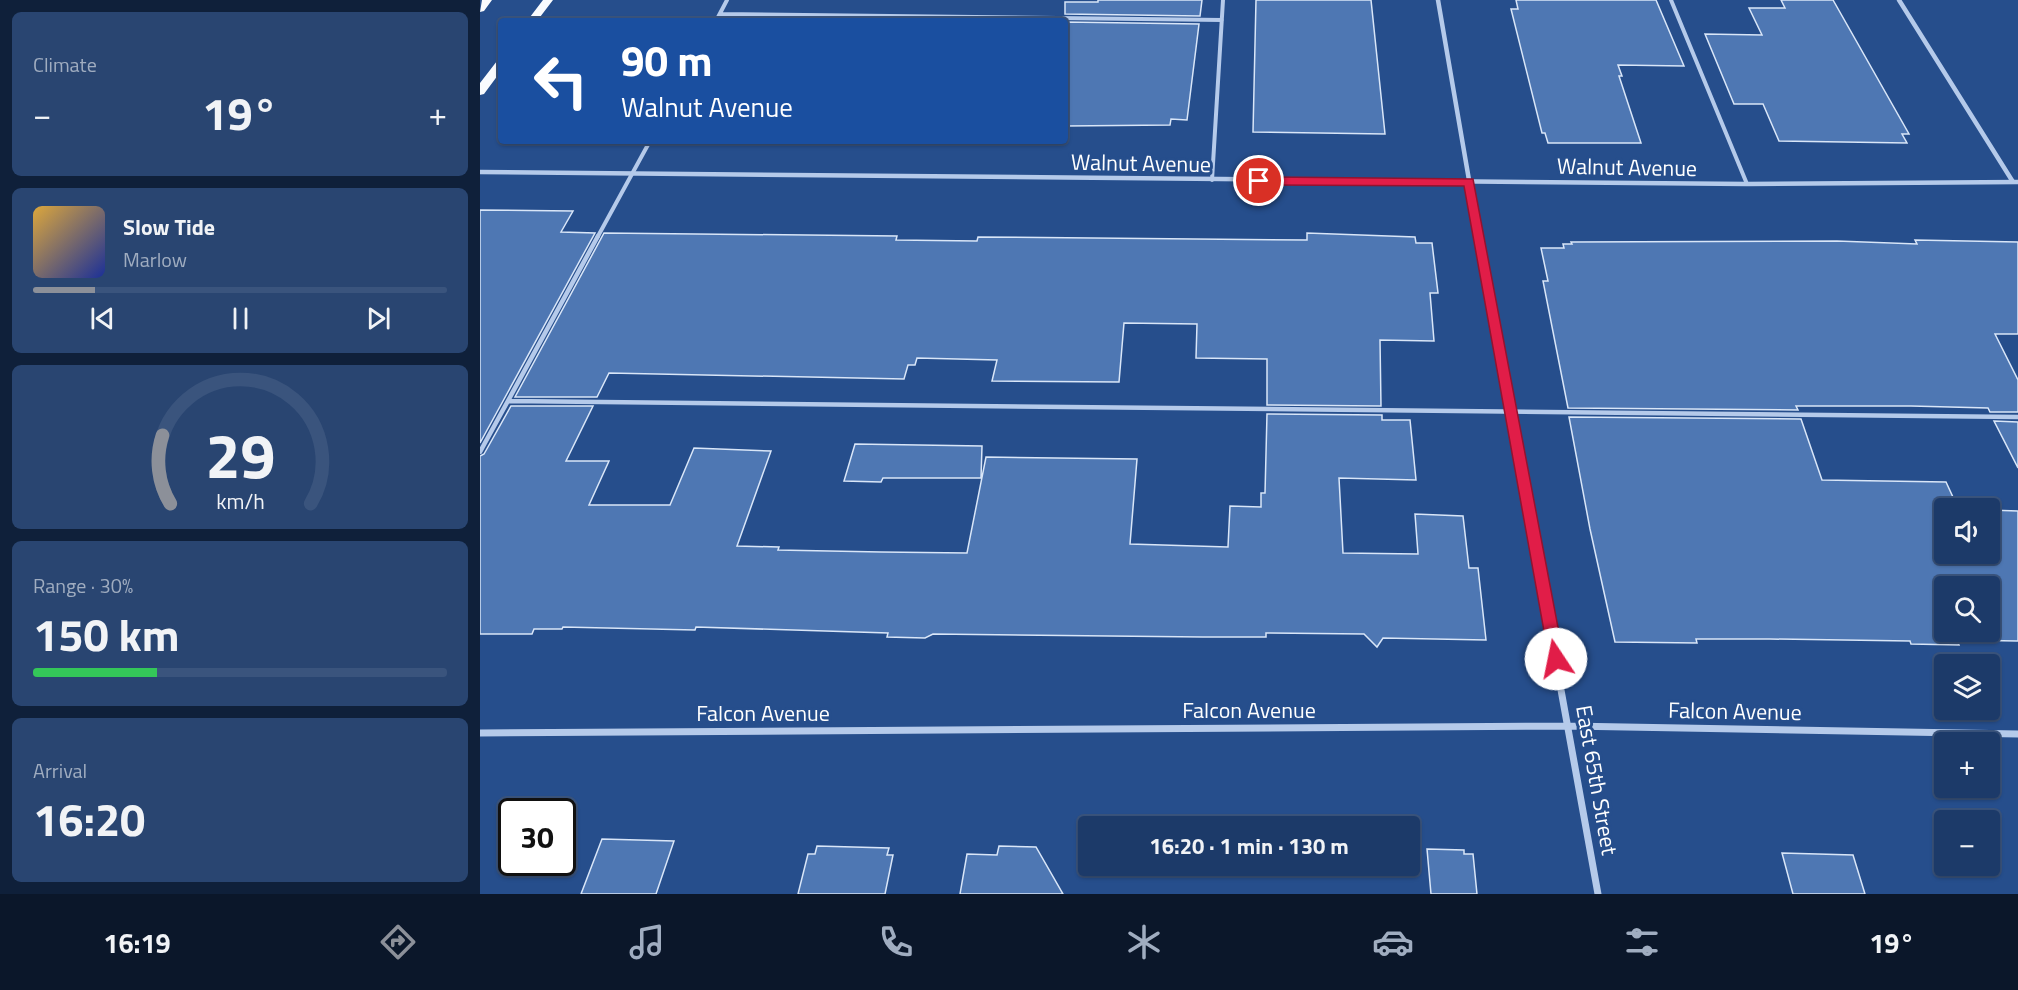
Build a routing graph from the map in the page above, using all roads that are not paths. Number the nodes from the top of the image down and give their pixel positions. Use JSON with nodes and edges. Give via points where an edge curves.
{"nodes":[{"id":1,"x":487,"y":0,"type":"edge"},
{"id":2,"x":548,"y":0,"type":"edge"},
{"id":3,"x":727,"y":0,"type":"edge"},
{"id":4,"x":1223,"y":0,"type":"edge"},
{"id":5,"x":1438,"y":0,"type":"edge"},
{"id":6,"x":1671,"y":0,"type":"edge"},
{"id":7,"x":1899,"y":0,"type":"edge"},
{"id":8,"x":480,"y":9,"type":"edge"},
{"id":9,"x":720,"y":14,"type":"junction"},
{"id":10,"x":534,"y":18,"type":"edge"},
{"id":11,"x":718,"y":18,"type":"edge"},
{"id":12,"x":1055,"y":18,"type":"edge"},
{"id":13,"x":1068,"y":18,"type":"edge"},
{"id":14,"x":1222,"y":20,"type":"junction"},
{"id":15,"x":498,"y":67,"type":"edge"},
{"id":16,"x":480,"y":91,"type":"edge"},
{"id":17,"x":648,"y":144,"type":"edge"},
{"id":18,"x":480,"y":172,"type":"edge"},
{"id":19,"x":632,"y":174,"type":"junction"},
{"id":20,"x":1212,"y":180,"type":"junction"},
{"id":21,"x":1469,"y":182,"type":"junction"},
{"id":22,"x":2015,"y":182,"type":"edge"},
{"id":23,"x":1746,"y":184,"type":"junction"},
{"id":24,"x":508,"y":401,"type":"junction"},
{"id":25,"x":1510,"y":410,"type":"junction"},
{"id":26,"x":2018,"y":417,"type":"edge"},
{"id":27,"x":480,"y":452,"type":"edge"},
{"id":28,"x":1569,"y":726,"type":"junction"},
{"id":29,"x":480,"y":733,"type":"edge"},
{"id":30,"x":2018,"y":734,"type":"edge"},
{"id":31,"x":1598,"y":894,"type":"edge"}],
"edges":[{"from":1,"to":8,"type":"main road"},
{"from":2,"to":10,"type":"main road"},
{"from":3,"to":9,"type":"lane"},
{"from":4,"to":14,"type":"lane"},
{"from":5,"to":21,"type":"street","name":"East 65th Street"},
{"from":6,"to":23,"type":"lane"},
{"from":7,"to":22,"type":"street"},
{"from":9,"to":11,"type":"lane"},
{"from":9,"to":12,"type":"lane"},
{"from":13,"to":14,"type":"lane"},
{"from":14,"to":20,"type":"lane"},
{"from":15,"to":16,"type":"main road"},
{"from":17,"to":19,"type":"lane"},
{"from":18,"to":19,"type":"street","name":"Walnut Avenue"},
{"from":19,"to":20,"type":"street","name":"Walnut Avenue"},
{"from":19,"to":24,"type":"lane"},
{"from":20,"to":21,"type":"street","name":"Walnut Avenue"},
{"from":21,"to":23,"type":"street","name":"Walnut Avenue"},
{"from":21,"to":25,"type":"street","name":"East 65th Street"},
{"from":22,"to":23,"type":"street","name":"Walnut Avenue"},
{"from":24,"to":25,"type":"lane"},
{"from":24,"to":27,"type":"lane"},
{"from":25,"to":26,"type":"lane"},
{"from":25,"to":28,"type":"street","name":"East 65th Street"},
{"from":28,"to":29,"type":"street","name":"Falcon Avenue"},
{"from":28,"to":30,"type":"street","name":"Falcon Avenue"},
{"from":28,"to":31,"type":"street","name":"East 65th Street"}]}
